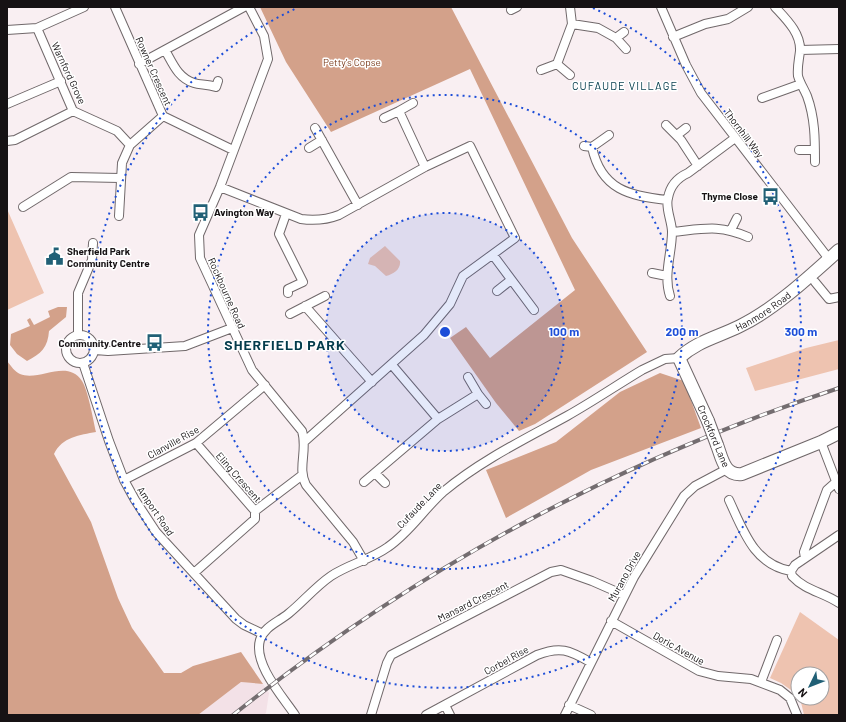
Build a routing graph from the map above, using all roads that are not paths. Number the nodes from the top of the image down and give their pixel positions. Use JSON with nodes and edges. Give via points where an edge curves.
{"nodes":[{"id":1,"x":115,"y":7,"type":"edge"},
{"id":2,"x":244,"y":7,"type":"edge"},
{"id":3,"x":249,"y":7,"type":"edge"},
{"id":4,"x":570,"y":7,"type":"edge"},
{"id":5,"x":661,"y":7,"type":"edge"},
{"id":6,"x":748,"y":7,"type":"edge"},
{"id":7,"x":775,"y":7,"type":"edge"},
{"id":8,"x":79,"y":8,"type":"edge"},
{"id":9,"x":572,"y":24,"type":"junction"},
{"id":10,"x":37,"y":28,"type":"junction"},
{"id":11,"x":7,"y":30,"type":"edge"},
{"id":12,"x":624,"y":32,"type":"dead end"},
{"id":13,"x":674,"y":37,"type":"junction"},
{"id":14,"x":616,"y":38,"type":"junction"},
{"id":15,"x":626,"y":49,"type":"dead end"},
{"id":16,"x":839,"y":49,"type":"edge"},
{"id":17,"x":165,"y":50,"type":"junction"},
{"id":18,"x":800,"y":50,"type":"junction"},
{"id":19,"x":139,"y":64,"type":"junction"},
{"id":20,"x":557,"y":64,"type":"junction"},
{"id":21,"x":541,"y":70,"type":"dead end"},
{"id":22,"x":570,"y":75,"type":"dead end"},
{"id":23,"x":61,"y":81,"type":"junction"},
{"id":24,"x":218,"y":81,"type":"dead end"},
{"id":25,"x":801,"y":84,"type":"junction"},
{"id":26,"x":762,"y":98,"type":"dead end"},
{"id":27,"x":413,"y":103,"type":"dead end"},
{"id":28,"x":7,"y":104,"type":"edge"},
{"id":29,"x":73,"y":111,"type":"junction"},
{"id":30,"x":399,"y":111,"type":"junction"},
{"id":31,"x":163,"y":116,"type":"junction"},
{"id":32,"x":384,"y":118,"type":"dead end"},
{"id":33,"x":666,"y":125,"type":"dead end"},
{"id":34,"x":315,"y":128,"type":"dead end"},
{"id":35,"x":686,"y":128,"type":"dead end"},
{"id":36,"x":609,"y":135,"type":"dead end"},
{"id":37,"x":677,"y":135,"type":"junction"},
{"id":38,"x":735,"y":138,"type":"junction"},
{"id":39,"x":322,"y":140,"type":"junction"},
{"id":40,"x":7,"y":141,"type":"edge"},
{"id":41,"x":130,"y":145,"type":"junction"},
{"id":42,"x":310,"y":148,"type":"dead end"},
{"id":43,"x":233,"y":150,"type":"junction"},
{"id":44,"x":799,"y":150,"type":"dead end"},
{"id":45,"x":815,"y":150,"type":"junction"},
{"id":46,"x":815,"y":162,"type":"dead end"},
{"id":47,"x":698,"y":166,"type":"junction"},
{"id":48,"x":425,"y":167,"type":"junction"},
{"id":49,"x":120,"y":178,"type":"junction"},
{"id":50,"x":220,"y":187,"type":"junction"},
{"id":51,"x":667,"y":200,"type":"junction"},
{"id":52,"x":358,"y":205,"type":"junction"},
{"id":53,"x":23,"y":207,"type":"dead end"},
{"id":54,"x":286,"y":214,"type":"junction"},
{"id":55,"x":119,"y":216,"type":"dead end"},
{"id":56,"x":737,"y":218,"type":"dead end"},
{"id":57,"x":731,"y":230,"type":"junction"},
{"id":58,"x":672,"y":232,"type":"junction"},
{"id":59,"x":749,"y":239,"type":"dead end"},
{"id":60,"x":93,"y":243,"type":"dead end"},
{"id":61,"x":839,"y":250,"type":"edge"},
{"id":62,"x":494,"y":255,"type":"junction"},
{"id":63,"x":829,"y":259,"type":"junction"},
{"id":64,"x":652,"y":273,"type":"dead end"},
{"id":65,"x":667,"y":276,"type":"junction"},
{"id":66,"x":511,"y":280,"type":"junction"},
{"id":67,"x":815,"y":282,"type":"dead end"},
{"id":68,"x":497,"y":291,"type":"dead end"},
{"id":69,"x":288,"y":293,"type":"dead end"},
{"id":70,"x":325,"y":296,"type":"dead end"},
{"id":71,"x":670,"y":296,"type":"dead end"},
{"id":72,"x":839,"y":297,"type":"edge"},
{"id":73,"x":305,"y":306,"type":"junction"},
{"id":74,"x":534,"y":310,"type":"dead end"},
{"id":75,"x":290,"y":314,"type":"dead end"},
{"id":76,"x":232,"y":328,"type":"junction"},
{"id":77,"x":78,"y":335,"type":"junction"},
{"id":78,"x":95,"y":350,"type":"junction"},
{"id":79,"x":679,"y":358,"type":"junction"},
{"id":80,"x":83,"y":363,"type":"junction"},
{"id":81,"x":392,"y":365,"type":"junction"},
{"id":82,"x":468,"y":377,"type":"dead end"},
{"id":83,"x":372,"y":382,"type":"junction"},
{"id":84,"x":265,"y":386,"type":"junction"},
{"id":85,"x":478,"y":394,"type":"junction"},
{"id":86,"x":486,"y":404,"type":"dead end"},
{"id":87,"x":438,"y":419,"type":"junction"},
{"id":88,"x":839,"y":433,"type":"edge"},
{"id":89,"x":305,"y":440,"type":"junction"},
{"id":90,"x":821,"y":442,"type":"junction"},
{"id":91,"x":196,"y":443,"type":"junction"},
{"id":92,"x":727,"y":469,"type":"junction"},
{"id":93,"x":375,"y":473,"type":"junction"},
{"id":94,"x":301,"y":476,"type":"junction"},
{"id":95,"x":124,"y":480,"type":"junction"},
{"id":96,"x":364,"y":482,"type":"dead end"},
{"id":97,"x":385,"y":482,"type":"dead end"},
{"id":98,"x":838,"y":486,"type":"edge"},
{"id":99,"x":728,"y":500,"type":"dead end"},
{"id":100,"x":255,"y":510,"type":"junction"},
{"id":101,"x":839,"y":535,"type":"edge"},
{"id":102,"x":805,"y":558,"type":"junction"},
{"id":103,"x":364,"y":561,"type":"junction"},
{"id":104,"x":791,"y":572,"type":"junction"},
{"id":105,"x":194,"y":573,"type":"junction"},
{"id":106,"x":624,"y":596,"type":"junction"},
{"id":107,"x":839,"y":603,"type":"edge"},
{"id":108,"x":611,"y":621,"type":"junction"},
{"id":109,"x":263,"y":634,"type":"junction"},
{"id":110,"x":777,"y":640,"type":"dead end"},
{"id":111,"x":590,"y":662,"type":"junction"},
{"id":112,"x":761,"y":682,"type":"junction"},
{"id":113,"x":445,"y":705,"type":"junction"},
{"id":114,"x":569,"y":705,"type":"junction"},
{"id":115,"x":295,"y":715,"type":"edge"},
{"id":116,"x":371,"y":715,"type":"edge"},
{"id":117,"x":426,"y":715,"type":"edge"},
{"id":118,"x":450,"y":715,"type":"edge"},
{"id":119,"x":565,"y":715,"type":"edge"},
{"id":120,"x":591,"y":715,"type":"edge"},
{"id":121,"x":797,"y":715,"type":"edge"}],
"edges":[{"from":1,"to":19,"type":"street","name":"Rowner Crescent"},
{"from":2,"to":17,"type":"street"},
{"from":3,"to":43,"type":"street","name":"Rockbourne Road","via":[[264,36],[268,59]]},
{"from":4,"to":9,"type":"street"},
{"from":5,"to":13,"type":"street","name":"Thornhill Way"},
{"from":6,"to":13,"type":"street","via":[[728,18]]},
{"from":7,"to":18,"type":"street","via":[[793,28]]},
{"from":8,"to":10,"type":"street"},
{"from":9,"to":14,"type":"street","via":[[593,26]]},
{"from":9,"to":20,"type":"street"},
{"from":10,"to":11,"type":"street"},
{"from":10,"to":23,"type":"street","name":"Warnford Grove"},
{"from":12,"to":14,"type":"street"},
{"from":13,"to":38,"type":"street","name":"Thornhill Way","via":[[701,93]]},
{"from":14,"to":15,"type":"street"},
{"from":16,"to":18,"type":"street"},
{"from":17,"to":19,"type":"street"},
{"from":17,"to":24,"type":"street","via":[[176,70],[184,78],[196,84],[205,83],[216,87]]},
{"from":18,"to":25,"type":"street","via":[[798,76]]},
{"from":19,"to":31,"type":"street","name":"Rowner Crescent"},
{"from":20,"to":21,"type":"street"},
{"from":20,"to":22,"type":"street"},
{"from":23,"to":28,"type":"street"},
{"from":23,"to":29,"type":"street","name":"Warnford Grove"},
{"from":25,"to":26,"type":"street"},
{"from":25,"to":45,"type":"street","via":[[807,96],[813,121]]},
{"from":27,"to":30,"type":"street"},
{"from":29,"to":40,"type":"street","via":[[15,140]]},
{"from":29,"to":41,"type":"street","name":"Warnford Grove","via":[[118,131]]},
{"from":30,"to":32,"type":"street"},
{"from":30,"to":48,"type":"street"},
{"from":31,"to":41,"type":"street"},
{"from":31,"to":43,"type":"street","name":"Rowner Crescent"},
{"from":33,"to":37,"type":"street"},
{"from":34,"to":39,"type":"street"},
{"from":35,"to":37,"type":"street"},
{"from":36,"to":51,"type":"street","via":[[588,147],[615,186],[636,196]]},
{"from":37,"to":47,"type":"street"},
{"from":38,"to":47,"type":"street"},
{"from":38,"to":63,"type":"street","name":"Thornhill Way"},
{"from":39,"to":42,"type":"street"},
{"from":39,"to":52,"type":"street"},
{"from":41,"to":49,"type":"street","via":[[122,163]]},
{"from":43,"to":50,"type":"street","name":"Rockbourne Road"},
{"from":44,"to":45,"type":"street"},
{"from":45,"to":46,"type":"street"},
{"from":47,"to":51,"type":"street","via":[[679,177]]},
{"from":48,"to":52,"type":"street"},
{"from":48,"to":62,"type":"street","via":[[470,146],[515,238]]},
{"from":49,"to":53,"type":"street","via":[[71,177]]},
{"from":49,"to":55,"type":"street"},
{"from":50,"to":54,"type":"street"},
{"from":50,"to":76,"type":"street","name":"Rockbourne Road","via":[[199,235],[200,258]]},
{"from":51,"to":58,"type":"street"},
{"from":52,"to":54,"type":"street","via":[[326,220],[314,221]]},
{"from":54,"to":69,"type":"street","via":[[279,234],[303,282],[288,289]]},
{"from":56,"to":57,"type":"street"},
{"from":57,"to":58,"type":"street","via":[[718,228]]},
{"from":57,"to":59,"type":"street"},
{"from":58,"to":65,"type":"street"},
{"from":60,"to":77,"type":"street","via":[[92,260],[78,292]]},
{"from":61,"to":63,"type":"street","name":"Hanmore Road"},
{"from":62,"to":66,"type":"street"},
{"from":62,"to":81,"type":"street","via":[[463,276],[450,304],[441,316]]},
{"from":63,"to":79,"type":"street","name":"Hanmore Road","via":[[741,326],[702,341],[689,348]]},
{"from":64,"to":65,"type":"street"},
{"from":65,"to":71,"type":"street"},
{"from":66,"to":68,"type":"street"},
{"from":66,"to":74,"type":"street"},
{"from":67,"to":72,"type":"street","via":[[830,299]]},
{"from":70,"to":73,"type":"street"},
{"from":73,"to":75,"type":"street"},
{"from":73,"to":83,"type":"street"},
{"from":76,"to":78,"type":"street","via":[[185,346]]},
{"from":76,"to":84,"type":"street","name":"Rockbourne Road","via":[[252,370]]},
{"from":77,"to":78,"type":"street","via":[[89,338]]},
{"from":77,"to":80,"type":"street","via":[[68,341],[66,350],[68,358]]},
{"from":78,"to":80,"type":"street","via":[[91,359]]},
{"from":79,"to":92,"type":"street","name":"Crockford Lane","bridge":true},
{"from":79,"to":103,"type":"street","name":"Cufaude Lane","via":[[665,359],[642,370],[474,470],[443,492],[397,541]]},
{"from":80,"to":95,"type":"street","name":"Amport Road"},
{"from":81,"to":83,"type":"street"},
{"from":81,"to":87,"type":"street"},
{"from":82,"to":85,"type":"street"},
{"from":83,"to":89,"type":"street"},
{"from":84,"to":89,"type":"street","name":"Rockbourne Road","via":[[302,431]]},
{"from":84,"to":91,"type":"street","name":"Clanville Rise"},
{"from":85,"to":86,"type":"street"},
{"from":85,"to":87,"type":"street"},
{"from":87,"to":93,"type":"street"},
{"from":88,"to":90,"type":"street","name":"Crockford Lane"},
{"from":89,"to":94,"type":"street"},
{"from":90,"to":92,"type":"street","name":"Crockford Lane","via":[[746,474],[733,474]]},
{"from":90,"to":98,"type":"street"},
{"from":91,"to":95,"type":"street","name":"Clanville Rise"},
{"from":91,"to":100,"type":"street","name":"Eling Crescent"},
{"from":92,"to":106,"type":"street","name":"Murano Drive","via":[[694,486],[684,496]]},
{"from":93,"to":96,"type":"street"},
{"from":93,"to":97,"type":"street"},
{"from":94,"to":100,"type":"street"},
{"from":94,"to":103,"type":"street","via":[[353,542]]},
{"from":95,"to":105,"type":"street","name":"Amport Road","via":[[156,532]]},
{"from":98,"to":102,"type":"street","via":[[827,490],[804,552]]},
{"from":99,"to":104,"type":"street","via":[[750,546],[770,564]]},
{"from":100,"to":105,"type":"street","name":"Eling Crescent","via":[[255,519]]},
{"from":101,"to":102,"type":"street"},
{"from":102,"to":104,"type":"street"},
{"from":103,"to":109,"type":"street","name":"Cufaude Lane","via":[[332,576]]},
{"from":104,"to":107,"type":"street","via":[[792,576],[806,588],[829,596]]},
{"from":105,"to":109,"type":"street","name":"Amport Road","via":[[236,619]]},
{"from":106,"to":108,"type":"street","name":"Murano Drive"},
{"from":106,"to":116,"type":"street","name":"Mansard Crescent","via":[[561,570],[551,572],[391,655]]},
{"from":108,"to":111,"type":"street","name":"Murano Drive"},
{"from":108,"to":112,"type":"street","name":"Doric Avenue","via":[[699,671]]},
{"from":109,"to":115,"type":"street","via":[[259,649],[262,662]]},
{"from":110,"to":112,"type":"street"},
{"from":111,"to":113,"type":"street","name":"Corbel Rise","via":[[560,649],[550,650]]},
{"from":111,"to":114,"type":"street","name":"Murano Drive"},
{"from":112,"to":121,"type":"street","name":"Doric Avenue","via":[[780,690],[790,698]]},
{"from":113,"to":117,"type":"street"},
{"from":113,"to":118,"type":"street"},
{"from":114,"to":119,"type":"street","name":"Murano Drive"},
{"from":114,"to":120,"type":"street"}]}
